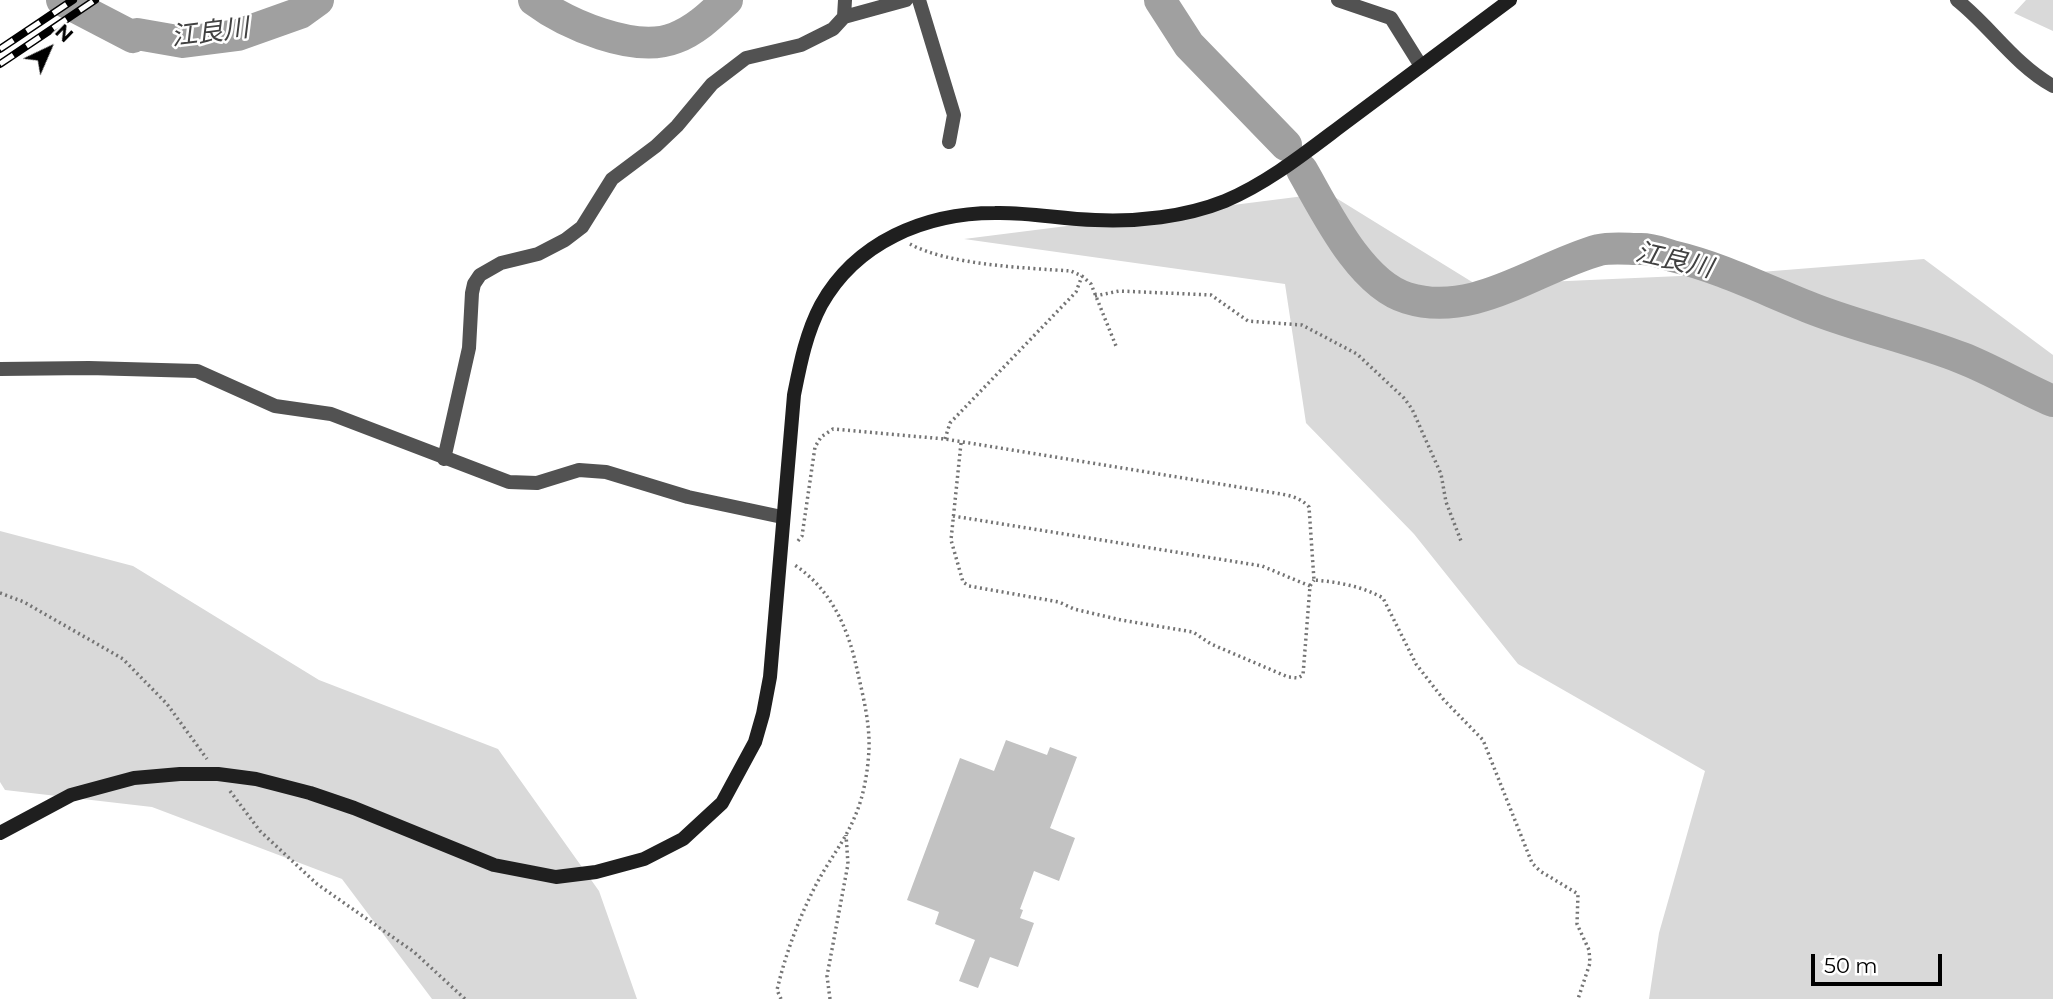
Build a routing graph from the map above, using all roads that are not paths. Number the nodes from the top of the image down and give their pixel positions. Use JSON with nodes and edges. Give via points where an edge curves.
{"nodes":[{"id":1,"x":845,"y":0,"type":"edge"},
{"id":2,"x":906,"y":0,"type":"edge"},
{"id":3,"x":919,"y":0,"type":"edge"},
{"id":4,"x":1338,"y":0,"type":"edge"},
{"id":5,"x":1510,"y":0,"type":"edge"},
{"id":6,"x":1956,"y":0,"type":"edge"},
{"id":7,"x":844,"y":17,"type":"junction"},
{"id":8,"x":1421,"y":66,"type":"junction"},
{"id":9,"x":2053,"y":86,"type":"edge"},
{"id":10,"x":949,"y":142,"type":"dead end"},
{"id":11,"x":0,"y":369,"type":"edge"},
{"id":12,"x":444,"y":459,"type":"junction"},
{"id":13,"x":782,"y":517,"type":"junction"},
{"id":14,"x":0,"y":833,"type":"edge"}],
"edges":[{"from":1,"to":7,"type":"street"},
{"from":2,"to":7,"type":"street"},
{"from":3,"to":10,"type":"street","via":[[954,115]]},
{"from":4,"to":8,"type":"street","via":[[1391,18]]},
{"from":5,"to":8,"type":"street"},
{"from":6,"to":9,"type":"street","via":[[2017,60]]},
{"from":7,"to":12,"type":"street","via":[[818,38],[746,58],[730,69],[656,146],[612,179],[582,227],[538,254],[501,263],[480,275],[472,293],[469,348]]},
{"from":8,"to":13,"type":"street","via":[[1285,166],[1224,201],[1146,219],[970,213],[920,223],[868,251],[821,305],[802,352]]},
{"from":11,"to":12,"type":"street","via":[[197,371],[275,406],[331,414]]},
{"from":12,"to":13,"type":"street","via":[[509,482],[537,483],[579,470],[606,472],[688,497]]},
{"from":13,"to":14,"type":"street","via":[[770,677],[755,742],[722,803],[683,839],[644,859],[556,877],[494,865],[310,793],[218,774],[134,778],[71,795]]}]}
